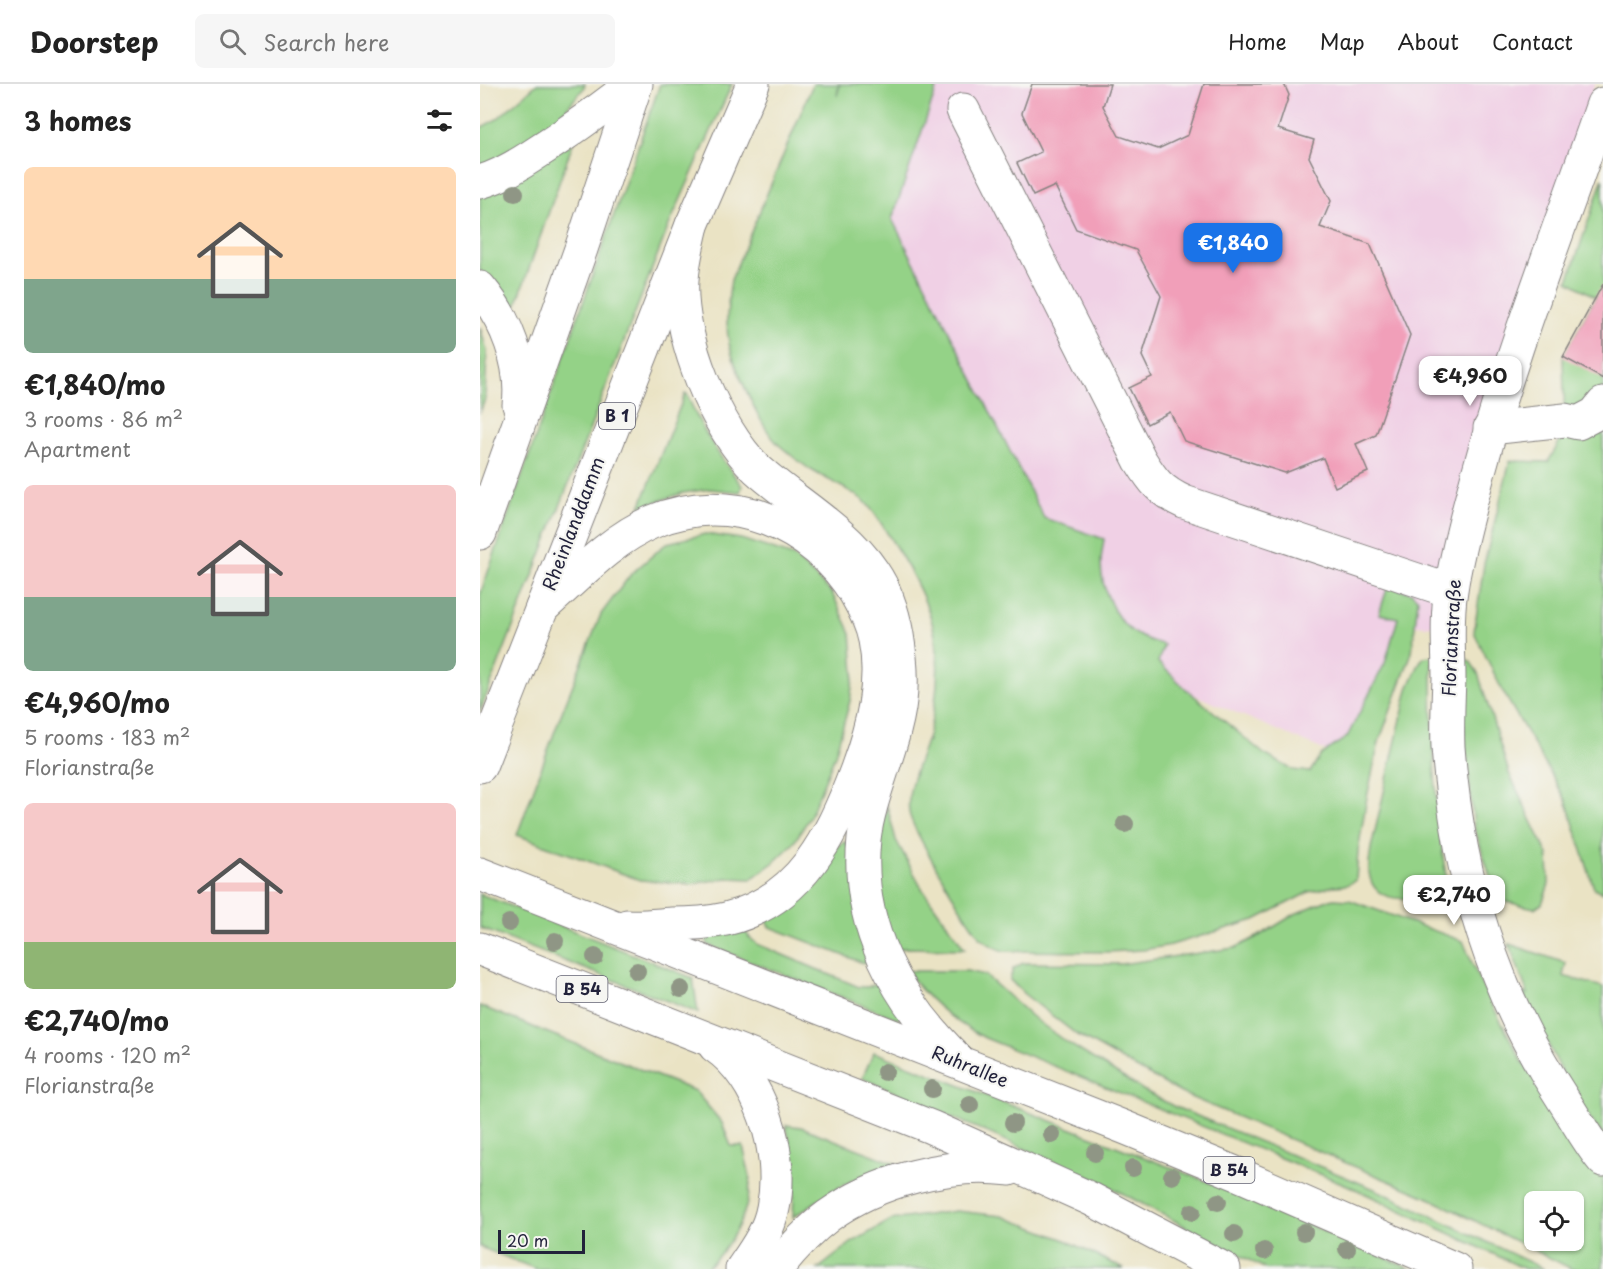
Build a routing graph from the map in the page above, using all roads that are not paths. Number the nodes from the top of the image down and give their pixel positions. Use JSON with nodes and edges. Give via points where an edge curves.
{"nodes":[{"id":1,"x":635,"y":84,"type":"edge"},
{"id":2,"x":753,"y":84,"type":"edge"},
{"id":3,"x":1603,"y":104,"type":"edge"},
{"id":4,"x":963,"y":111,"type":"dead end"},
{"id":5,"x":480,"y":182,"type":"edge"},
{"id":6,"x":692,"y":225,"type":"junction"},
{"id":7,"x":480,"y":288,"type":"edge"},
{"id":8,"x":1603,"y":404,"type":"edge"},
{"id":9,"x":1491,"y":428,"type":"junction"},
{"id":10,"x":511,"y":446,"type":"junction"},
{"id":11,"x":480,"y":533,"type":"edge"},
{"id":12,"x":1450,"y":591,"type":"junction"},
{"id":13,"x":542,"y":608,"type":"junction"},
{"id":14,"x":480,"y":766,"type":"edge"},
{"id":15,"x":480,"y":874,"type":"edge"},
{"id":16,"x":608,"y":925,"type":"junction"},
{"id":17,"x":480,"y":949,"type":"edge"},
{"id":18,"x":693,"y":1031,"type":"junction"},
{"id":19,"x":970,"y":1067,"type":"junction"},
{"id":20,"x":1603,"y":1160,"type":"edge"},
{"id":21,"x":1036,"y":1174,"type":"junction"},
{"id":22,"x":742,"y":1269,"type":"edge"},
{"id":23,"x":776,"y":1269,"type":"edge"},
{"id":24,"x":1224,"y":1269,"type":"edge"},
{"id":25,"x":1455,"y":1269,"type":"edge"}],
"edges":[{"from":1,"to":5,"type":"main road","via":[[548,146],[513,168]]},
{"from":1,"to":10,"type":"main road"},
{"from":2,"to":6,"type":"main road","name":"Rheinlanddamm","number":"B 1"},
{"from":3,"to":9,"type":"main road","name":"Florianstraße"},
{"from":4,"to":12,"type":"main road","via":[[1154,483],[1184,502]]},
{"from":6,"to":13,"type":"main road","name":"Rheinlanddamm","number":"B 1"},
{"from":6,"to":19,"type":"main road","via":[[682,281],[683,307],[698,366],[720,421],[757,469],[849,542],[873,572],[893,611],[901,657],[901,691],[864,839],[864,883],[886,966],[921,1018]]},
{"from":7,"to":10,"type":"main road","via":[[497,313],[517,359],[521,390]]},
{"from":8,"to":9,"type":"main road","via":[[1595,414],[1578,423],[1565,420]]},
{"from":9,"to":12,"type":"main road","name":"Florianstraße"},
{"from":10,"to":11,"type":"main road"},
{"from":12,"to":20,"type":"main road","name":"Florianstraße","via":[[1448,743],[1452,793],[1469,886],[1484,941],[1519,1023],[1551,1082]]},
{"from":13,"to":14,"type":"main road","name":"Rheinlanddamm","number":"B 1"},
{"from":13,"to":16,"type":"main road","via":[[608,549],[636,530],[670,515],[715,508],[771,521],[818,549],[845,576],[865,610],[875,638],[879,672],[864,751],[843,809],[824,846],[798,879],[751,911],[727,919],[632,927]]},
{"from":15,"to":16,"type":"main road","name":"Ruhrallee","number":"B 54"},
{"from":16,"to":19,"type":"main road","name":"Ruhrallee","number":"B 54"},
{"from":17,"to":18,"type":"main road","number":"B 54"},
{"from":18,"to":21,"type":"main road","number":"B 54"},
{"from":18,"to":22,"type":"main road","via":[[719,1049],[752,1085],[772,1147],[776,1175],[773,1208],[761,1241]]},
{"from":19,"to":25,"type":"main road","name":"Ruhrallee","number":"B 54","via":[[1240,1175]]},
{"from":21,"to":23,"type":"main road","via":[[1006,1168],[953,1168],[888,1185],[828,1216],[793,1247]]},
{"from":21,"to":24,"type":"main road","number":"B 54"}]}
